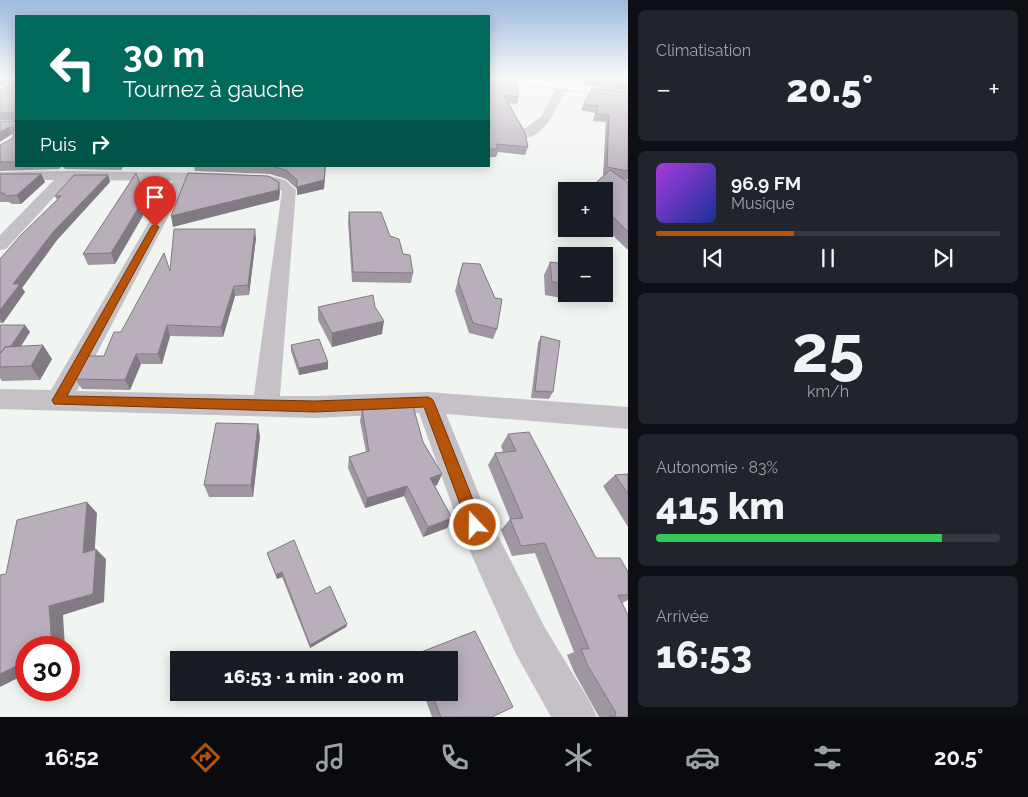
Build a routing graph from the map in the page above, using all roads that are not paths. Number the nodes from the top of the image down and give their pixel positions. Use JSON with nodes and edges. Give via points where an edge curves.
{"nodes":[{"id":1,"x":221,"y":172,"type":"edge"},
{"id":2,"x":67,"y":175,"type":"junction"},
{"id":3,"x":0,"y":176,"type":"edge"},
{"id":4,"x":182,"y":177,"type":"junction"},
{"id":5,"x":0,"y":245,"type":"edge"},
{"id":6,"x":0,"y":399,"type":"edge"},
{"id":7,"x":59,"y":400,"type":"junction"},
{"id":8,"x":428,"y":402,"type":"junction"},
{"id":9,"x":266,"y":404,"type":"junction"},
{"id":10,"x":628,"y":418,"type":"edge"},
{"id":11,"x":575,"y":717,"type":"edge"}],
"edges":[{"from":1,"to":4,"type":"street"},
{"from":1,"to":9,"type":"street","via":[[270,180],[289,190]]},
{"from":2,"to":3,"type":"street"},
{"from":2,"to":4,"type":"street"},
{"from":2,"to":5,"type":"street"},
{"from":4,"to":7,"type":"street"},
{"from":6,"to":7,"type":"street"},
{"from":7,"to":9,"type":"street"},
{"from":8,"to":9,"type":"street","via":[[315,406]]},
{"from":8,"to":10,"type":"street"},
{"from":8,"to":11,"type":"street","via":[[480,534],[530,640]]}]}
